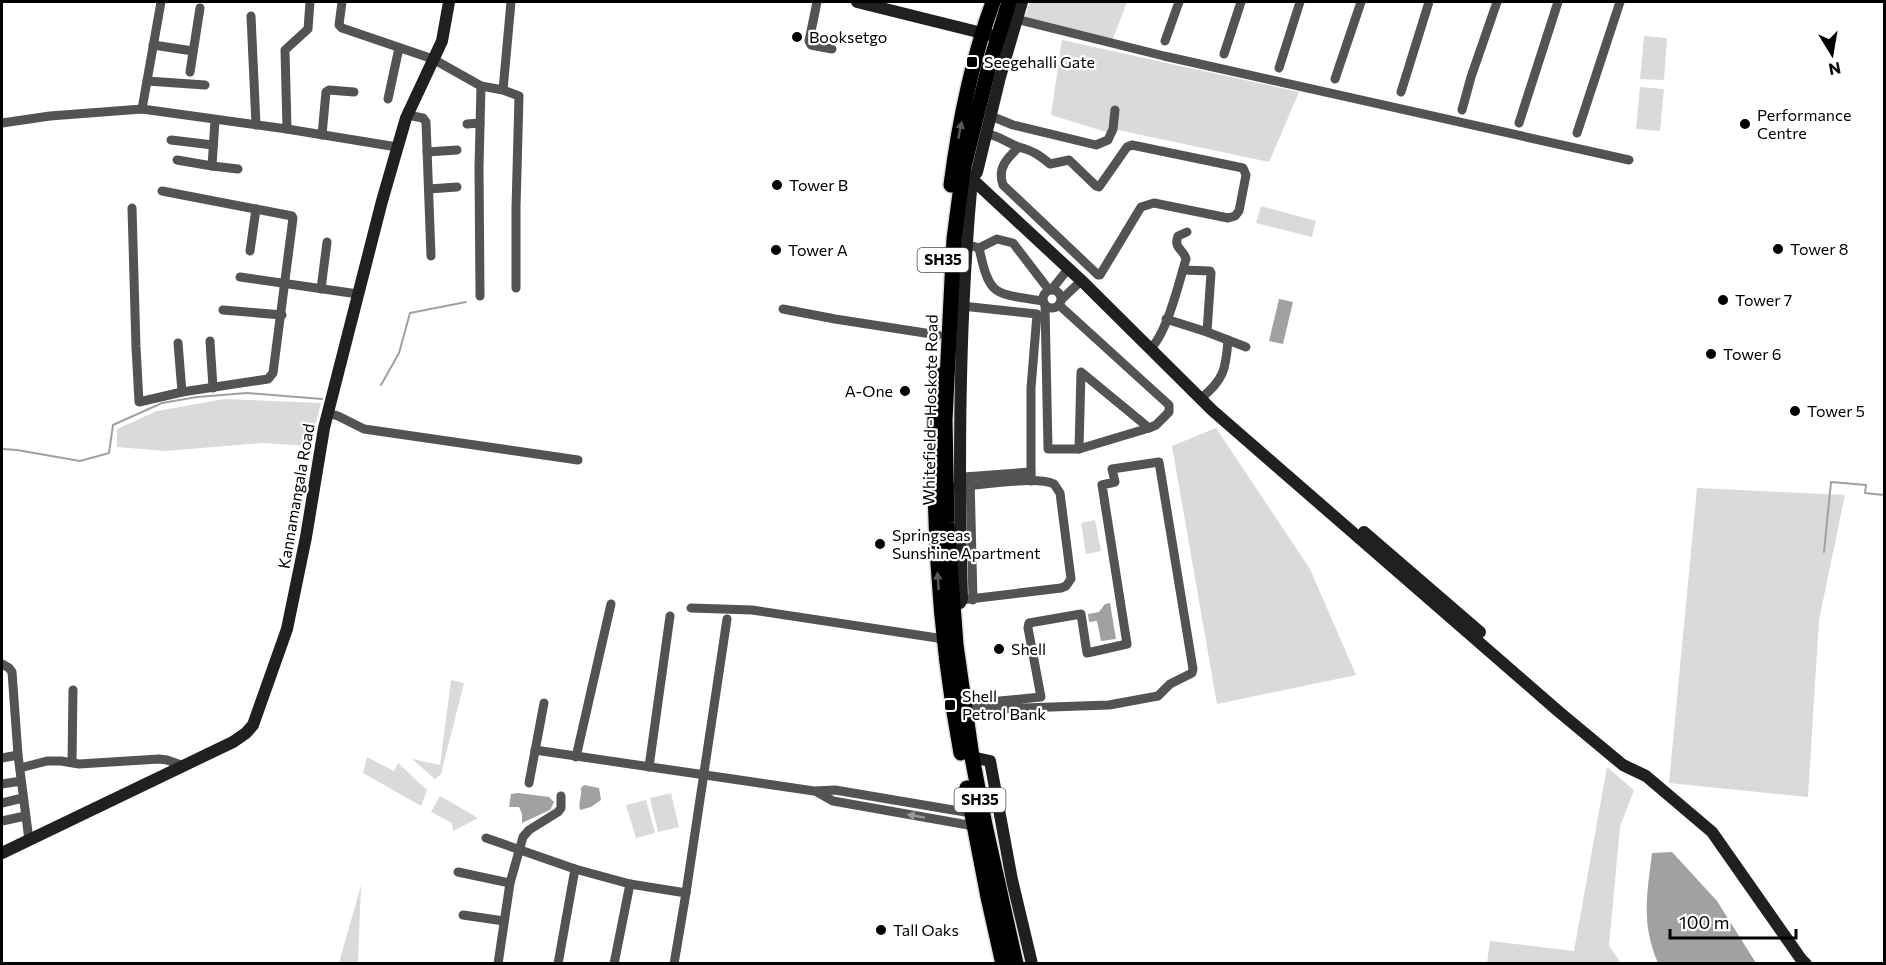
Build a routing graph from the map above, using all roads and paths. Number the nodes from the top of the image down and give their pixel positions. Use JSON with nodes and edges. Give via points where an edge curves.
{"nodes":[{"id":1,"x":161,"y":2,"type":"edge"},
{"id":2,"x":310,"y":2,"type":"edge"},
{"id":3,"x":342,"y":2,"type":"edge"},
{"id":4,"x":449,"y":2,"type":"edge"},
{"id":5,"x":511,"y":2,"type":"edge"},
{"id":6,"x":817,"y":2,"type":"edge"},
{"id":7,"x":857,"y":2,"type":"edge"},
{"id":8,"x":993,"y":2,"type":"edge"},
{"id":9,"x":1009,"y":2,"type":"edge"},
{"id":10,"x":1022,"y":2,"type":"edge"},
{"id":11,"x":1179,"y":2,"type":"edge"},
{"id":12,"x":1241,"y":2,"type":"edge"},
{"id":13,"x":1300,"y":2,"type":"edge"},
{"id":14,"x":1361,"y":2,"type":"edge"},
{"id":15,"x":1429,"y":2,"type":"edge"},
{"id":16,"x":1497,"y":2,"type":"edge"},
{"id":17,"x":1558,"y":2,"type":"edge"},
{"id":18,"x":1620,"y":2,"type":"edge"},
{"id":19,"x":200,"y":8,"type":"dead end"},
{"id":20,"x":250,"y":16,"type":"dead end"},
{"id":21,"x":1016,"y":19,"type":"junction"},
{"id":22,"x":982,"y":34,"type":"junction"},
{"id":23,"x":998,"y":37,"type":"junction"},
{"id":24,"x":1166,"y":41,"type":"dead end"},
{"id":25,"x":153,"y":45,"type":"junction"},
{"id":26,"x":399,"y":48,"type":"junction"},
{"id":27,"x":832,"y":49,"type":"dead end"},
{"id":28,"x":194,"y":51,"type":"junction"},
{"id":29,"x":1224,"y":54,"type":"dead end"},
{"id":30,"x":433,"y":59,"type":"junction"},
{"id":31,"x":1279,"y":68,"type":"dead end"},
{"id":32,"x":190,"y":72,"type":"dead end"},
{"id":33,"x":1335,"y":79,"type":"dead end"},
{"id":34,"x":147,"y":81,"type":"junction"},
{"id":35,"x":205,"y":85,"type":"dead end"},
{"id":36,"x":481,"y":86,"type":"junction"},
{"id":37,"x":503,"y":90,"type":"junction"},
{"id":38,"x":354,"y":92,"type":"dead end"},
{"id":39,"x":1401,"y":92,"type":"dead end"},
{"id":40,"x":388,"y":99,"type":"dead end"},
{"id":41,"x":142,"y":109,"type":"junction"},
{"id":42,"x":1115,"y":110,"type":"dead end"},
{"id":43,"x":1462,"y":110,"type":"dead end"},
{"id":44,"x":407,"y":115,"type":"junction"},
{"id":45,"x":990,"y":116,"type":"junction"},
{"id":46,"x":215,"y":120,"type":"junction"},
{"id":47,"x":2,"y":123,"type":"edge"},
{"id":48,"x":480,"y":123,"type":"junction"},
{"id":49,"x":1519,"y":123,"type":"dead end"},
{"id":50,"x":467,"y":124,"type":"dead end"},
{"id":51,"x":256,"y":125,"type":"junction"},
{"id":52,"x":287,"y":129,"type":"junction"},
{"id":53,"x":1577,"y":133,"type":"dead end"},
{"id":54,"x":986,"y":134,"type":"junction"},
{"id":55,"x":322,"y":135,"type":"junction"},
{"id":56,"x":171,"y":140,"type":"dead end"},
{"id":57,"x":213,"y":145,"type":"junction"},
{"id":58,"x":397,"y":147,"type":"junction"},
{"id":59,"x":1019,"y":147,"type":"junction"},
{"id":60,"x":457,"y":150,"type":"dead end"},
{"id":61,"x":427,"y":152,"type":"junction"},
{"id":62,"x":177,"y":160,"type":"dead end"},
{"id":63,"x":1629,"y":160,"type":"dead end"},
{"id":64,"x":212,"y":166,"type":"junction"},
{"id":65,"x":964,"y":168,"type":"junction"},
{"id":66,"x":238,"y":169,"type":"dead end"},
{"id":67,"x":457,"y":187,"type":"dead end"},
{"id":68,"x":429,"y":189,"type":"junction"},
{"id":69,"x":162,"y":191,"type":"dead end"},
{"id":70,"x":132,"y":208,"type":"dead end"},
{"id":71,"x":256,"y":209,"type":"junction"},
{"id":72,"x":1187,"y":232,"type":"dead end"},
{"id":73,"x":327,"y":242,"type":"dead end"},
{"id":74,"x":966,"y":244,"type":"junction"},
{"id":75,"x":979,"y":248,"type":"junction"},
{"id":76,"x":250,"y":251,"type":"dead end"},
{"id":77,"x":431,"y":256,"type":"dead end"},
{"id":78,"x":1068,"y":269,"type":"junction"},
{"id":79,"x":1183,"y":270,"type":"junction"},
{"id":80,"x":240,"y":277,"type":"dead end"},
{"id":81,"x":1091,"y":279,"type":"junction"},
{"id":82,"x":286,"y":284,"type":"junction"},
{"id":83,"x":516,"y":288,"type":"dead end"},
{"id":84,"x":321,"y":289,"type":"junction"},
{"id":85,"x":1051,"y":290,"type":"junction"},
{"id":86,"x":358,"y":294,"type":"junction"},
{"id":87,"x":480,"y":296,"type":"dead end"},
{"id":88,"x":1060,"y":302,"type":"junction"},
{"id":89,"x":1044,"y":303,"type":"junction"},
{"id":90,"x":962,"y":306,"type":"junction"},
{"id":91,"x":783,"y":309,"type":"dead end"},
{"id":92,"x":223,"y":310,"type":"dead end"},
{"id":93,"x":282,"y":315,"type":"junction"},
{"id":94,"x":1166,"y":320,"type":"junction"},
{"id":95,"x":1207,"y":332,"type":"junction"},
{"id":96,"x":938,"y":335,"type":"junction"},
{"id":97,"x":1228,"y":340,"type":"junction"},
{"id":98,"x":210,"y":341,"type":"dead end"},
{"id":99,"x":178,"y":343,"type":"dead end"},
{"id":100,"x":1152,"y":347,"type":"junction"},
{"id":101,"x":1246,"y":347,"type":"dead end"},
{"id":102,"x":213,"y":388,"type":"junction"},
{"id":103,"x":182,"y":392,"type":"junction"},
{"id":104,"x":1202,"y":397,"type":"junction"},
{"id":105,"x":328,"y":413,"type":"junction"},
{"id":106,"x":1149,"y":428,"type":"junction"},
{"id":107,"x":1079,"y":449,"type":"junction"},
{"id":108,"x":578,"y":460,"type":"dead end"},
{"id":109,"x":1031,"y":477,"type":"junction"},
{"id":110,"x":958,"y":482,"type":"junction"},
{"id":111,"x":962,"y":602,"type":"junction"},
{"id":112,"x":611,"y":604,"type":"dead end"},
{"id":113,"x":691,"y":608,"type":"dead end"},
{"id":114,"x":670,"y":616,"type":"dead end"},
{"id":115,"x":727,"y":619,"type":"dead end"},
{"id":116,"x":944,"y":639,"type":"junction"},
{"id":117,"x":2,"y":664,"type":"edge"},
{"id":118,"x":73,"y":690,"type":"dead end"},
{"id":119,"x":544,"y":703,"type":"dead end"},
{"id":120,"x":964,"y":706,"type":"junction"},
{"id":121,"x":535,"y":750,"type":"junction"},
{"id":122,"x":18,"y":755,"type":"junction"},
{"id":123,"x":576,"y":757,"type":"junction"},
{"id":124,"x":972,"y":757,"type":"junction"},
{"id":125,"x":2,"y":758,"type":"edge"},
{"id":126,"x":72,"y":762,"type":"junction"},
{"id":127,"x":184,"y":766,"type":"junction"},
{"id":128,"x":649,"y":766,"type":"junction"},
{"id":129,"x":20,"y":768,"type":"junction"},
{"id":130,"x":705,"y":774,"type":"junction"},
{"id":131,"x":21,"y":781,"type":"junction"},
{"id":132,"x":529,"y":783,"type":"dead end"},
{"id":133,"x":2,"y":784,"type":"edge"},
{"id":134,"x":561,"y":796,"type":"dead end"},
{"id":135,"x":23,"y":798,"type":"junction"},
{"id":136,"x":2,"y":803,"type":"edge"},
{"id":137,"x":26,"y":816,"type":"junction"},
{"id":138,"x":972,"y":819,"type":"junction"},
{"id":139,"x":2,"y":821,"type":"edge"},
{"id":140,"x":486,"y":837,"type":"dead end"},
{"id":141,"x":29,"y":840,"type":"junction"},
{"id":142,"x":518,"y":849,"type":"junction"},
{"id":143,"x":2,"y":853,"type":"edge"},
{"id":144,"x":575,"y":869,"type":"junction"},
{"id":145,"x":458,"y":872,"type":"dead end"},
{"id":146,"x":510,"y":883,"type":"junction"},
{"id":147,"x":630,"y":884,"type":"junction"},
{"id":148,"x":686,"y":893,"type":"junction"},
{"id":149,"x":463,"y":915,"type":"dead end"},
{"id":150,"x":504,"y":921,"type":"junction"},
{"id":151,"x":1003,"y":936,"type":"junction"},
{"id":152,"x":498,"y":963,"type":"edge"},
{"id":153,"x":558,"y":963,"type":"edge"},
{"id":154,"x":615,"y":963,"type":"edge"},
{"id":155,"x":674,"y":963,"type":"edge"},
{"id":156,"x":1003,"y":963,"type":"edge"},
{"id":157,"x":1016,"y":963,"type":"edge"},
{"id":158,"x":1032,"y":963,"type":"edge"},
{"id":159,"x":1806,"y":963,"type":"edge"}],
"edges":[{"from":1,"to":25,"type":"street"},
{"from":2,"to":52,"type":"street","via":[[308,29],[285,50]]},
{"from":3,"to":26,"type":"street","via":[[338,20],[342,28]]},
{"from":4,"to":30,"type":"street","name":"Kannamangala Road","via":[[442,41]]},
{"from":5,"to":37,"type":"street"},
{"from":6,"to":27,"type":"street","via":[[809,41],[811,45]]},
{"from":7,"to":22,"type":"street"},
{"from":8,"to":22,"type":"main road","name":"Whitefield - Hoskote Road","number":"SH35"},
{"from":9,"to":23,"type":"main road","name":"Whitefield - Hoskote Road","number":"SH35"},
{"from":10,"to":21,"type":"street"},
{"from":11,"to":24,"type":"street"},
{"from":12,"to":29,"type":"street"},
{"from":13,"to":31,"type":"street"},
{"from":14,"to":33,"type":"street"},
{"from":15,"to":39,"type":"street"},
{"from":16,"to":43,"type":"street"},
{"from":17,"to":49,"type":"street"},
{"from":18,"to":53,"type":"street"},
{"from":19,"to":28,"type":"street"},
{"from":20,"to":51,"type":"street"},
{"from":21,"to":45,"type":"street"},
{"from":21,"to":63,"type":"street","via":[[1176,59]]},
{"from":22,"to":23,"type":"street"},
{"from":65,"to":22,"type":"main road","name":"Whitefield - Hoskote Road","number":"SH35","one_way":true,"via":[[964,110]]},
{"from":23,"to":65,"type":"main road","name":"Whitefield - Hoskote Road","number":"SH35"},
{"from":25,"to":28,"type":"street"},
{"from":25,"to":34,"type":"street"},
{"from":26,"to":30,"type":"street"},
{"from":26,"to":40,"type":"street"},
{"from":28,"to":32,"type":"street"},
{"from":30,"to":36,"type":"street"},
{"from":30,"to":44,"type":"street","name":"Kannamangala Road"},
{"from":34,"to":35,"type":"street"},
{"from":34,"to":41,"type":"street"},
{"from":36,"to":37,"type":"street"},
{"from":36,"to":48,"type":"street"},
{"from":37,"to":83,"type":"street","via":[[519,96]]},
{"from":38,"to":55,"type":"street","via":[[326,92]]},
{"from":41,"to":46,"type":"street"},
{"from":41,"to":47,"type":"street"},
{"from":42,"to":45,"type":"street","via":[[1108,140],[1096,145]]},
{"from":44,"to":58,"type":"street","name":"Kannamangala Road"},
{"from":44,"to":61,"type":"street","via":[[425,120]]},
{"from":45,"to":54,"type":"street"},
{"from":46,"to":51,"type":"street"},
{"from":46,"to":57,"type":"street"},
{"from":48,"to":50,"type":"street"},
{"from":48,"to":87,"type":"street"},
{"from":51,"to":52,"type":"street"},
{"from":52,"to":55,"type":"street"},
{"from":54,"to":59,"type":"street"},
{"from":54,"to":65,"type":"street"},
{"from":55,"to":58,"type":"street"},
{"from":56,"to":57,"type":"street"},
{"from":57,"to":64,"type":"street"},
{"from":58,"to":86,"type":"street","name":"Kannamangala Road"},
{"from":59,"to":81,"type":"street","via":[[1002,165],[1003,185]]},
{"from":59,"to":81,"type":"street","via":[[1035,151],[1050,164],[1069,160],[1099,187],[1129,145],[1246,171],[1235,216],[1147,204],[1141,207],[1100,275]]},
{"from":60,"to":61,"type":"street"},
{"from":61,"to":68,"type":"street"},
{"from":62,"to":64,"type":"street"},
{"from":64,"to":66,"type":"street"},
{"from":65,"to":74,"type":"street"},
{"from":65,"to":78,"type":"street"},
{"from":65,"to":81,"type":"street"},
{"from":65,"to":96,"type":"main road","name":"Whitefield - Hoskote Road","number":"SH35","via":[[945,237]]},
{"from":65,"to":110,"type":"main road","name":"Whitefield - Hoskote Road","number":"SH35","via":[[954,239],[945,420]]},
{"from":67,"to":68,"type":"street"},
{"from":68,"to":77,"type":"street"},
{"from":69,"to":71,"type":"street"},
{"from":70,"to":103,"type":"street","via":[[138,400],[142,403]]},
{"from":71,"to":76,"type":"street"},
{"from":71,"to":82,"type":"street","via":[[293,218]]},
{"from":72,"to":79,"type":"street","via":[[1176,240],[1186,257]]},
{"from":73,"to":84,"type":"street"},
{"from":74,"to":75,"type":"street"},
{"from":74,"to":90,"type":"street"},
{"from":75,"to":85,"type":"street","via":[[997,239],[1012,243]]},
{"from":75,"to":89,"type":"street","via":[[991,286],[1004,295]]},
{"from":78,"to":81,"type":"street"},
{"from":78,"to":85,"type":"street"},
{"from":79,"to":94,"type":"street"},
{"from":79,"to":95,"type":"street","via":[[1211,273]]},
{"from":80,"to":82,"type":"street"},
{"from":81,"to":88,"type":"street"},
{"from":81,"to":100,"type":"street"},
{"from":82,"to":84,"type":"street"},
{"from":82,"to":93,"type":"street"},
{"from":84,"to":86,"type":"street"},
{"from":85,"to":88,"type":"street","via":[[1058,291]]},
{"from":85,"to":89,"type":"street","via":[[1044,294]]},
{"from":86,"to":105,"type":"street","name":"Kannamangala Road"},
{"from":88,"to":89,"type":"street","via":[[1053,308]]},
{"from":88,"to":106,"type":"street","via":[[1169,405],[1169,412]]},
{"from":89,"to":107,"type":"street","via":[[1048,449]]},
{"from":90,"to":109,"type":"street","via":[[1037,316],[1031,388]]},
{"from":90,"to":110,"type":"street"},
{"from":91,"to":96,"type":"street"},
{"from":92,"to":93,"type":"street"},
{"from":93,"to":102,"type":"street","via":[[272,377]]},
{"from":94,"to":95,"type":"street"},
{"from":94,"to":100,"type":"street"},
{"from":95,"to":97,"type":"street"},
{"from":116,"to":96,"type":"main road","name":"Whitefield - Hoskote Road","number":"SH35","one_way":true,"via":[[935,523]]},
{"from":97,"to":101,"type":"street"},
{"from":97,"to":104,"type":"street","via":[[1221,379]]},
{"from":98,"to":102,"type":"street"},
{"from":99,"to":103,"type":"street"},
{"from":100,"to":104,"type":"street"},
{"from":102,"to":103,"type":"street"},
{"from":104,"to":159,"type":"street","via":[[1421,580],[1630,767],[1712,832]]},
{"from":105,"to":108,"type":"street","via":[[364,429]]},
{"from":105,"to":127,"type":"street","name":"Kannamangala Road","via":[[287,629],[253,725],[233,742]]},
{"from":106,"to":107,"type":"street"},
{"from":106,"to":107,"type":"street","via":[[1081,372]]},
{"from":109,"to":110,"type":"street"},
{"from":109,"to":111,"type":"street","via":[[1050,482],[1060,493],[1069,583],[1061,588]]},
{"from":110,"to":111,"type":"main road","name":"Whitefield - Hoskote Road","number":"SH35"},
{"from":110,"to":111,"type":"street"},
{"from":111,"to":120,"type":"main road","name":"Whitefield - Hoskote Road","number":"SH35"},
{"from":112,"to":123,"type":"street"},
{"from":113,"to":116,"type":"street","via":[[752,610]]},
{"from":114,"to":128,"type":"street"},
{"from":115,"to":130,"type":"street"},
{"from":116,"to":138,"type":"main road","name":"Whitefield - Hoskote Road","number":"SH35"},
{"from":117,"to":122,"type":"street","via":[[12,672]]},
{"from":118,"to":126,"type":"street"},
{"from":119,"to":121,"type":"street"},
{"from":120,"to":120,"type":"street","via":[[1109,705],[1158,696],[1170,684],[1192,673],[1159,462],[1112,469],[1115,482],[1102,485],[1127,644],[1087,653],[1081,614],[1029,622],[1041,697]]},
{"from":120,"to":124,"type":"main road","name":"Whitefield - Hoskote Road","number":"SH35"},
{"from":121,"to":123,"type":"street"},
{"from":121,"to":132,"type":"street"},
{"from":122,"to":125,"type":"street"},
{"from":122,"to":129,"type":"street"},
{"from":123,"to":128,"type":"street"},
{"from":124,"to":151,"type":"main road","name":"Whitefield - Hoskote Road","number":"SH35"},
{"from":124,"to":158,"type":"street","via":[[990,761]]},
{"from":126,"to":127,"type":"street","via":[[79,765],[159,759]]},
{"from":126,"to":129,"type":"street","via":[[47,761]]},
{"from":127,"to":141,"type":"street","name":"Kannamangala Road"},
{"from":128,"to":130,"type":"street"},
{"from":129,"to":131,"type":"street"},
{"from":130,"to":138,"type":"street","via":[[814,791],[832,801]]},
{"from":130,"to":148,"type":"street"},
{"from":131,"to":133,"type":"street"},
{"from":131,"to":135,"type":"street"},
{"from":134,"to":142,"type":"street","via":[[558,812],[529,830]]},
{"from":135,"to":136,"type":"street"},
{"from":135,"to":137,"type":"street"},
{"from":137,"to":139,"type":"street"},
{"from":137,"to":141,"type":"street"},
{"from":138,"to":151,"type":"main road","name":"Whitefield - Hoskote Road","number":"SH35"},
{"from":140,"to":142,"type":"street"},
{"from":141,"to":143,"type":"street","name":"Kannamangala Road"},
{"from":142,"to":144,"type":"street"},
{"from":142,"to":146,"type":"street"},
{"from":144,"to":147,"type":"street"},
{"from":144,"to":153,"type":"street"},
{"from":145,"to":146,"type":"street"},
{"from":146,"to":150,"type":"street"},
{"from":147,"to":148,"type":"street"},
{"from":147,"to":154,"type":"street"},
{"from":148,"to":155,"type":"street"},
{"from":149,"to":150,"type":"street"},
{"from":150,"to":152,"type":"street"},
{"from":151,"to":156,"type":"main road","name":"Whitefield - Hoskote Road","number":"SH35"},
{"from":151,"to":157,"type":"main road","name":"Whitefield - Hoskote Road","number":"SH35"}]}
